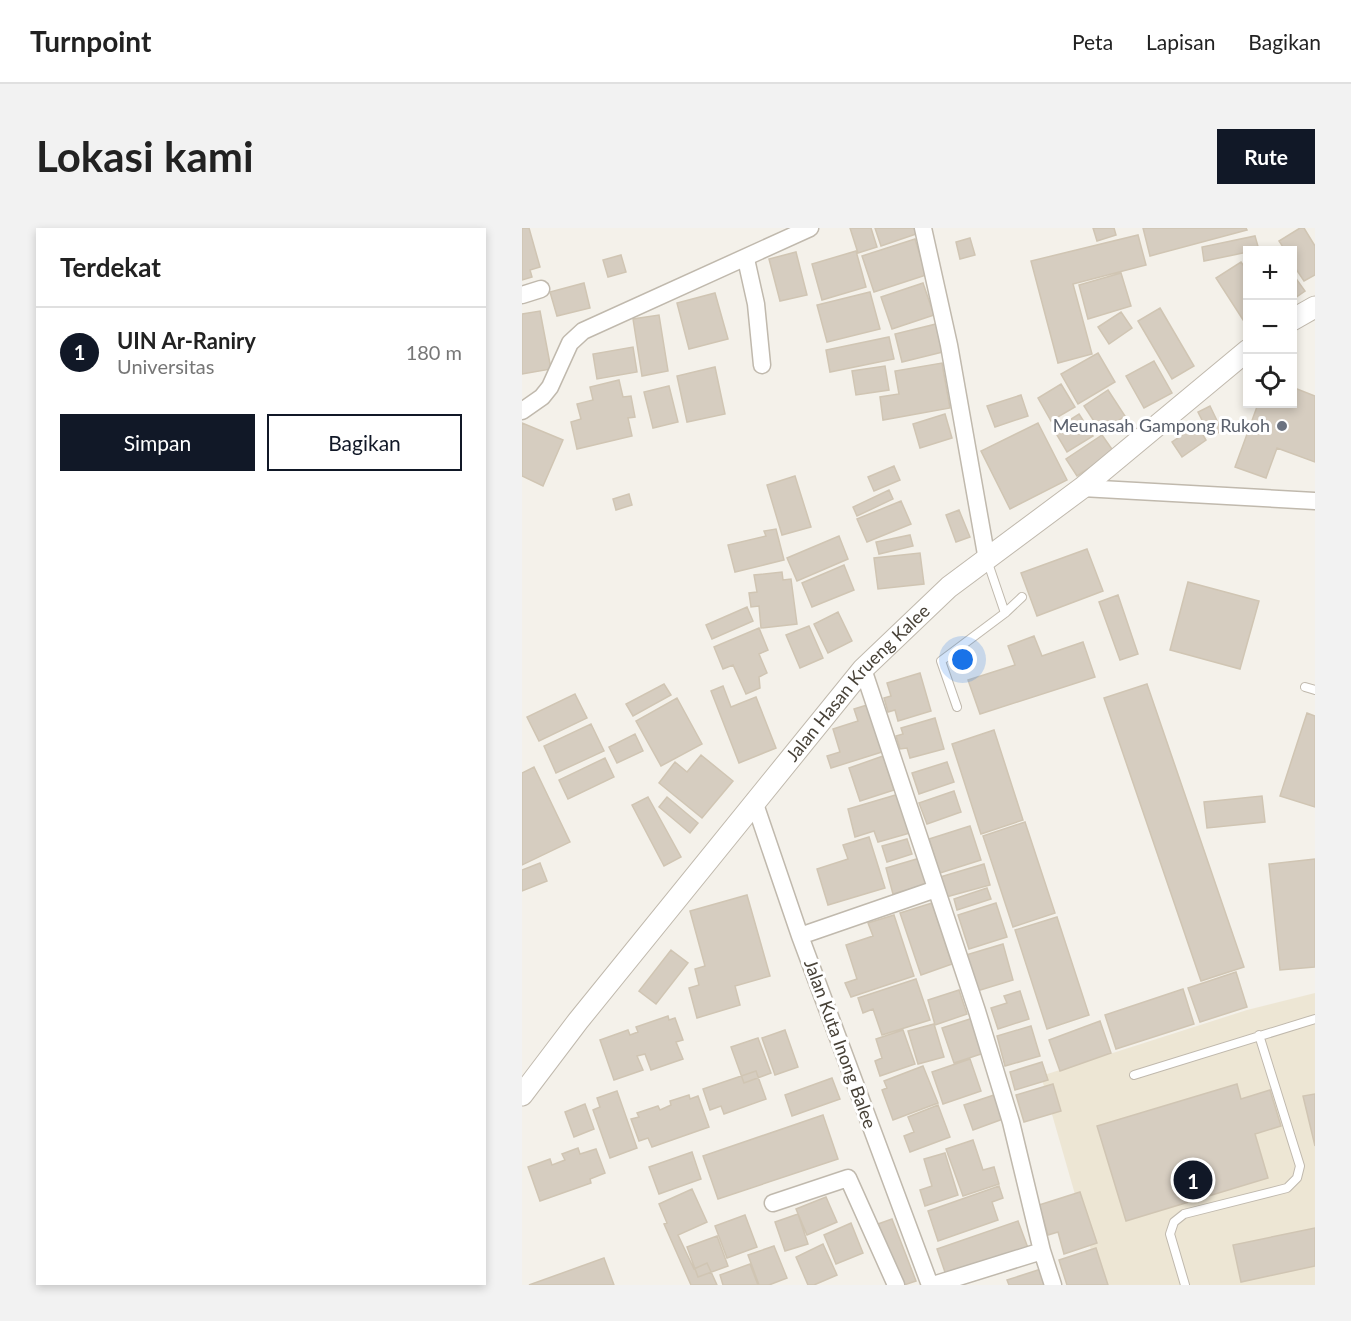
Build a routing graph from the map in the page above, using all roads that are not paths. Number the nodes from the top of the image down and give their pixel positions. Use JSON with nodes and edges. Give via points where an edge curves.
{"nodes":[{"id":1,"x":810,"y":228,"type":"edge"},
{"id":2,"x":923,"y":228,"type":"edge"},
{"id":3,"x":746,"y":259,"type":"junction"},
{"id":4,"x":541,"y":289,"type":"dead end"},
{"id":5,"x":522,"y":295,"type":"edge"},
{"id":6,"x":1315,"y":307,"type":"edge"},
{"id":7,"x":1297,"y":318,"type":"edge"},
{"id":8,"x":1243,"y":354,"type":"edge"},
{"id":9,"x":762,"y":365,"type":"dead end"},
{"id":10,"x":522,"y":411,"type":"edge"},
{"id":11,"x":1082,"y":488,"type":"junction"},
{"id":12,"x":1315,"y":501,"type":"edge"},
{"id":13,"x":987,"y":560,"type":"junction"},
{"id":14,"x":1022,"y":597,"type":"dead end"},
{"id":15,"x":1005,"y":613,"type":"junction"},
{"id":16,"x":863,"y":669,"type":"junction"},
{"id":17,"x":1305,"y":687,"type":"dead end"},
{"id":18,"x":1315,"y":690,"type":"edge"},
{"id":19,"x":957,"y":706,"type":"dead end"},
{"id":20,"x":754,"y":801,"type":"junction"},
{"id":21,"x":936,"y":889,"type":"junction"},
{"id":22,"x":800,"y":936,"type":"junction"},
{"id":23,"x":1315,"y":1019,"type":"edge"},
{"id":24,"x":1258,"y":1035,"type":"junction"},
{"id":25,"x":1134,"y":1075,"type":"dead end"},
{"id":26,"x":522,"y":1095,"type":"edge"},
{"id":27,"x":773,"y":1203,"type":"dead end"},
{"id":28,"x":1042,"y":1251,"type":"junction"},
{"id":29,"x":896,"y":1285,"type":"edge"},
{"id":30,"x":932,"y":1285,"type":"edge"},
{"id":31,"x":1053,"y":1285,"type":"edge"},
{"id":32,"x":1185,"y":1285,"type":"edge"}],
"edges":[{"from":1,"to":3,"type":"street"},
{"from":2,"to":13,"type":"street","via":[[949,345]]},
{"from":3,"to":9,"type":"street","via":[[756,304]]},
{"from":3,"to":10,"type":"street","via":[[583,331],[570,344],[550,387]]},
{"from":4,"to":5,"type":"street"},
{"from":6,"to":7,"type":"street"},
{"from":8,"to":11,"type":"street","name":"Jalan Hasan Krueng Kalee"},
{"from":11,"to":12,"type":"street"},
{"from":11,"to":13,"type":"street","name":"Jalan Hasan Krueng Kalee"},
{"from":13,"to":15,"type":"lane"},
{"from":13,"to":16,"type":"street","name":"Jalan Hasan Krueng Kalee","via":[[949,587]]},
{"from":14,"to":15,"type":"lane"},
{"from":15,"to":19,"type":"lane","via":[[941,662]]},
{"from":16,"to":20,"type":"street","name":"Jalan Hasan Krueng Kalee"},
{"from":16,"to":21,"type":"street"},
{"from":17,"to":18,"type":"lane"},
{"from":20,"to":22,"type":"street","name":"Jalan Kuta Inong Balee"},
{"from":20,"to":26,"type":"street","name":"Jalan Hasan Krueng Kalee"},
{"from":21,"to":22,"type":"street"},
{"from":21,"to":28,"type":"street","via":[[1011,1122]]},
{"from":22,"to":30,"type":"street","name":"Jalan Kuta Inong Balee"},
{"from":23,"to":24,"type":"lane"},
{"from":24,"to":25,"type":"lane"},
{"from":24,"to":32,"type":"lane","via":[[1300,1166],[1297,1178],[1287,1188],[1176,1219],[1170,1234]]},
{"from":27,"to":29,"type":"street","via":[[848,1178]]},
{"from":28,"to":30,"type":"street"},
{"from":28,"to":31,"type":"street"}]}
